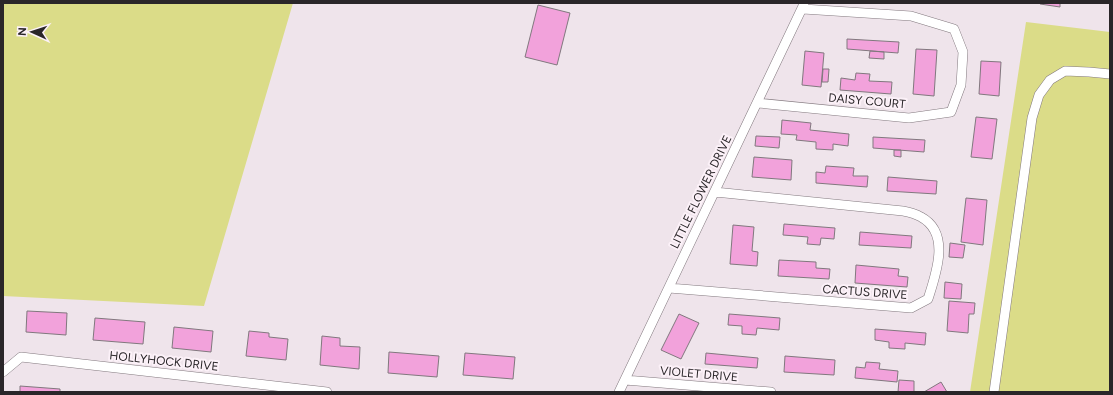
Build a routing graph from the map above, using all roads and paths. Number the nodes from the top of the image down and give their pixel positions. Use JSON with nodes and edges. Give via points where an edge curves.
{"nodes":[{"id":1,"x":804,"y":6,"type":"edge"},
{"id":2,"x":1110,"y":74,"type":"edge"},
{"id":3,"x":758,"y":103,"type":"junction"},
{"id":4,"x":715,"y":192,"type":"junction"},
{"id":5,"x":669,"y":288,"type":"junction"},
{"id":6,"x":3,"y":372,"type":"edge"},
{"id":7,"x":625,"y":380,"type":"junction"},
{"id":8,"x":327,"y":392,"type":"edge"},
{"id":9,"x":619,"y":392,"type":"edge"},
{"id":10,"x":771,"y":392,"type":"edge"},
{"id":11,"x":994,"y":392,"type":"edge"}],
"edges":[{"from":1,"to":3,"type":"lane","name":"LITTLE FLOWER DRIVE"},
{"from":1,"to":3,"type":"lane","name":"DAISY COURT","via":[[911,16],[954,30],[963,52],[961,85],[951,112],[909,118]]},
{"from":2,"to":11,"type":"lane","via":[[1065,71],[1050,80],[1038,95],[1032,118]]},
{"from":3,"to":4,"type":"lane","name":"LITTLE FLOWER DRIVE"},
{"from":4,"to":5,"type":"lane","name":"LITTLE FLOWER DRIVE"},
{"from":4,"to":5,"type":"lane","name":"CACTUS DRIVE","via":[[903,210],[922,217],[934,228],[939,246],[935,276],[928,299],[911,308]]},
{"from":5,"to":7,"type":"lane","name":"LITTLE FLOWER DRIVE"},
{"from":6,"to":8,"type":"lane","name":"HOLLYHOCK DRIVE","via":[[21,357]]},
{"from":7,"to":9,"type":"lane","name":"LITTLE FLOWER DRIVE"},
{"from":7,"to":10,"type":"lane","name":"VIOLET DRIVE"}]}
